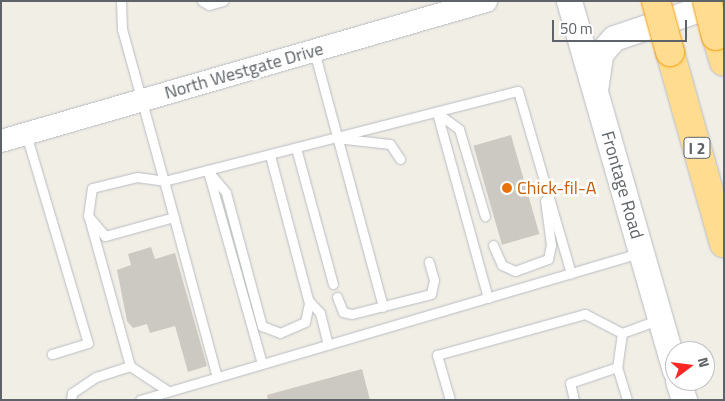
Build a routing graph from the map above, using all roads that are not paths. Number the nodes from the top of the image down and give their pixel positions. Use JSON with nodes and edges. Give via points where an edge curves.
{"nodes":[{"id":1,"x":121,"y":1,"type":"edge"},
{"id":2,"x":202,"y":1,"type":"edge"},
{"id":3,"x":223,"y":1,"type":"edge"},
{"id":4,"x":486,"y":1,"type":"edge"},
{"id":5,"x":569,"y":1,"type":"edge"},
{"id":6,"x":656,"y":1,"type":"edge"},
{"id":7,"x":707,"y":1,"type":"edge"},
{"id":8,"x":724,"y":1,"type":"edge"},
{"id":9,"x":314,"y":51,"type":"junction"},
{"id":10,"x":724,"y":62,"type":"edge"},
{"id":11,"x":597,"y":96,"type":"junction"},
{"id":12,"x":142,"y":101,"type":"junction"},
{"id":13,"x":437,"y":113,"type":"junction"},
{"id":14,"x":26,"y":134,"type":"junction"},
{"id":15,"x":338,"y":138,"type":"junction"},
{"id":16,"x":1,"y":141,"type":"edge"},
{"id":17,"x":296,"y":148,"type":"junction"},
{"id":18,"x":270,"y":155,"type":"junction"},
{"id":19,"x":400,"y":159,"type":"dead end"},
{"id":20,"x":207,"y":170,"type":"junction"},
{"id":21,"x":542,"y":175,"type":"junction"},
{"id":22,"x":164,"y":180,"type":"junction"},
{"id":23,"x":88,"y":216,"type":"junction"},
{"id":24,"x":485,"y":216,"type":"dead end"},
{"id":25,"x":174,"y":217,"type":"junction"},
{"id":26,"x":724,"y":244,"type":"edge"},
{"id":27,"x":493,"y":245,"type":"dead end"},
{"id":28,"x":641,"y":252,"type":"junction"},
{"id":29,"x":429,"y":262,"type":"dead end"},
{"id":30,"x":571,"y":273,"type":"junction"},
{"id":31,"x":333,"y":284,"type":"dead end"},
{"id":32,"x":336,"y":296,"type":"dead end"},
{"id":33,"x":488,"y":298,"type":"junction"},
{"id":34,"x":309,"y":302,"type":"junction"},
{"id":35,"x":383,"y":307,"type":"junction"},
{"id":36,"x":660,"y":319,"type":"junction"},
{"id":37,"x":622,"y":333,"type":"junction"},
{"id":38,"x":666,"y":341,"type":"edge"},
{"id":39,"x":328,"y":344,"type":"junction"},
{"id":40,"x":52,"y":354,"type":"dead end"},
{"id":41,"x":262,"y":364,"type":"junction"},
{"id":42,"x":130,"y":366,"type":"junction"},
{"id":43,"x":617,"y":367,"type":"junction"},
{"id":44,"x":217,"y":377,"type":"junction"},
{"id":45,"x":168,"y":392,"type":"junction"},
{"id":46,"x":70,"y":400,"type":"edge"},
{"id":47,"x":140,"y":400,"type":"edge"},
{"id":48,"x":450,"y":400,"type":"edge"},
{"id":49,"x":574,"y":400,"type":"edge"},
{"id":50,"x":627,"y":400,"type":"edge"}],
"edges":[{"from":1,"to":12,"type":"lane","via":[[122,29]]},
{"from":2,"to":3,"type":"lane","via":[[209,5]]},
{"from":4,"to":9,"type":"street","name":"North Westgate Drive"},
{"from":5,"to":11,"type":"main road","name":"Frontage Road"},
{"from":6,"to":26,"type":"highway","number":"I 2","bridge":true},
{"from":7,"to":10,"type":"highway","bridge":true},
{"from":8,"to":11,"type":"main road","via":[[614,38],[600,54],[595,76]]},
{"from":9,"to":12,"type":"street","name":"North Westgate Drive"},
{"from":9,"to":15,"type":"lane"},
{"from":11,"to":28,"type":"main road","name":"Frontage Road"},
{"from":12,"to":14,"type":"street","name":"North Westgate Drive"},
{"from":12,"to":22,"type":"lane"},
{"from":13,"to":15,"type":"lane"},
{"from":13,"to":21,"type":"lane","via":[[518,90]]},
{"from":13,"to":24,"type":"lane","via":[[459,129]]},
{"from":13,"to":33,"type":"lane"},
{"from":14,"to":16,"type":"street","name":"North Westgate Drive"},
{"from":14,"to":40,"type":"lane","via":[[88,343]]},
{"from":15,"to":17,"type":"lane"},
{"from":15,"to":19,"type":"lane","via":[[390,144]]},
{"from":15,"to":35,"type":"lane"},
{"from":17,"to":18,"type":"lane"},
{"from":17,"to":31,"type":"lane"},
{"from":18,"to":20,"type":"lane"},
{"from":18,"to":34,"type":"lane"},
{"from":20,"to":22,"type":"lane"},
{"from":20,"to":34,"type":"lane","via":[[226,193],[262,326],[280,333],[305,322]]},
{"from":20,"to":41,"type":"lane"},
{"from":21,"to":27,"type":"lane","via":[[551,245],[548,260],[515,271],[502,265]]},
{"from":21,"to":30,"type":"lane"},
{"from":22,"to":23,"type":"lane","via":[[138,177],[92,188]]},
{"from":22,"to":25,"type":"lane"},
{"from":23,"to":25,"type":"lane","via":[[105,236]]},
{"from":23,"to":42,"type":"lane"},
{"from":25,"to":44,"type":"lane"},
{"from":28,"to":30,"type":"lane"},
{"from":28,"to":36,"type":"main road","name":"Frontage Road"},
{"from":29,"to":35,"type":"lane","via":[[434,280],[431,294]]},
{"from":30,"to":33,"type":"lane"},
{"from":32,"to":35,"type":"lane","via":[[342,312],[352,314]]},
{"from":33,"to":39,"type":"lane"},
{"from":34,"to":39,"type":"lane","via":[[320,313]]},
{"from":36,"to":37,"type":"lane"},
{"from":36,"to":38,"type":"main road","name":"Frontage Road"},
{"from":37,"to":43,"type":"lane"},
{"from":37,"to":48,"type":"lane","via":[[585,314],[437,355]]},
{"from":39,"to":41,"type":"lane"},
{"from":41,"to":44,"type":"lane"},
{"from":42,"to":45,"type":"lane"},
{"from":42,"to":46,"type":"lane","via":[[96,377],[72,392]]},
{"from":43,"to":49,"type":"lane","via":[[570,383]]},
{"from":43,"to":50,"type":"lane"},
{"from":44,"to":45,"type":"lane"},
{"from":45,"to":47,"type":"lane"}]}
